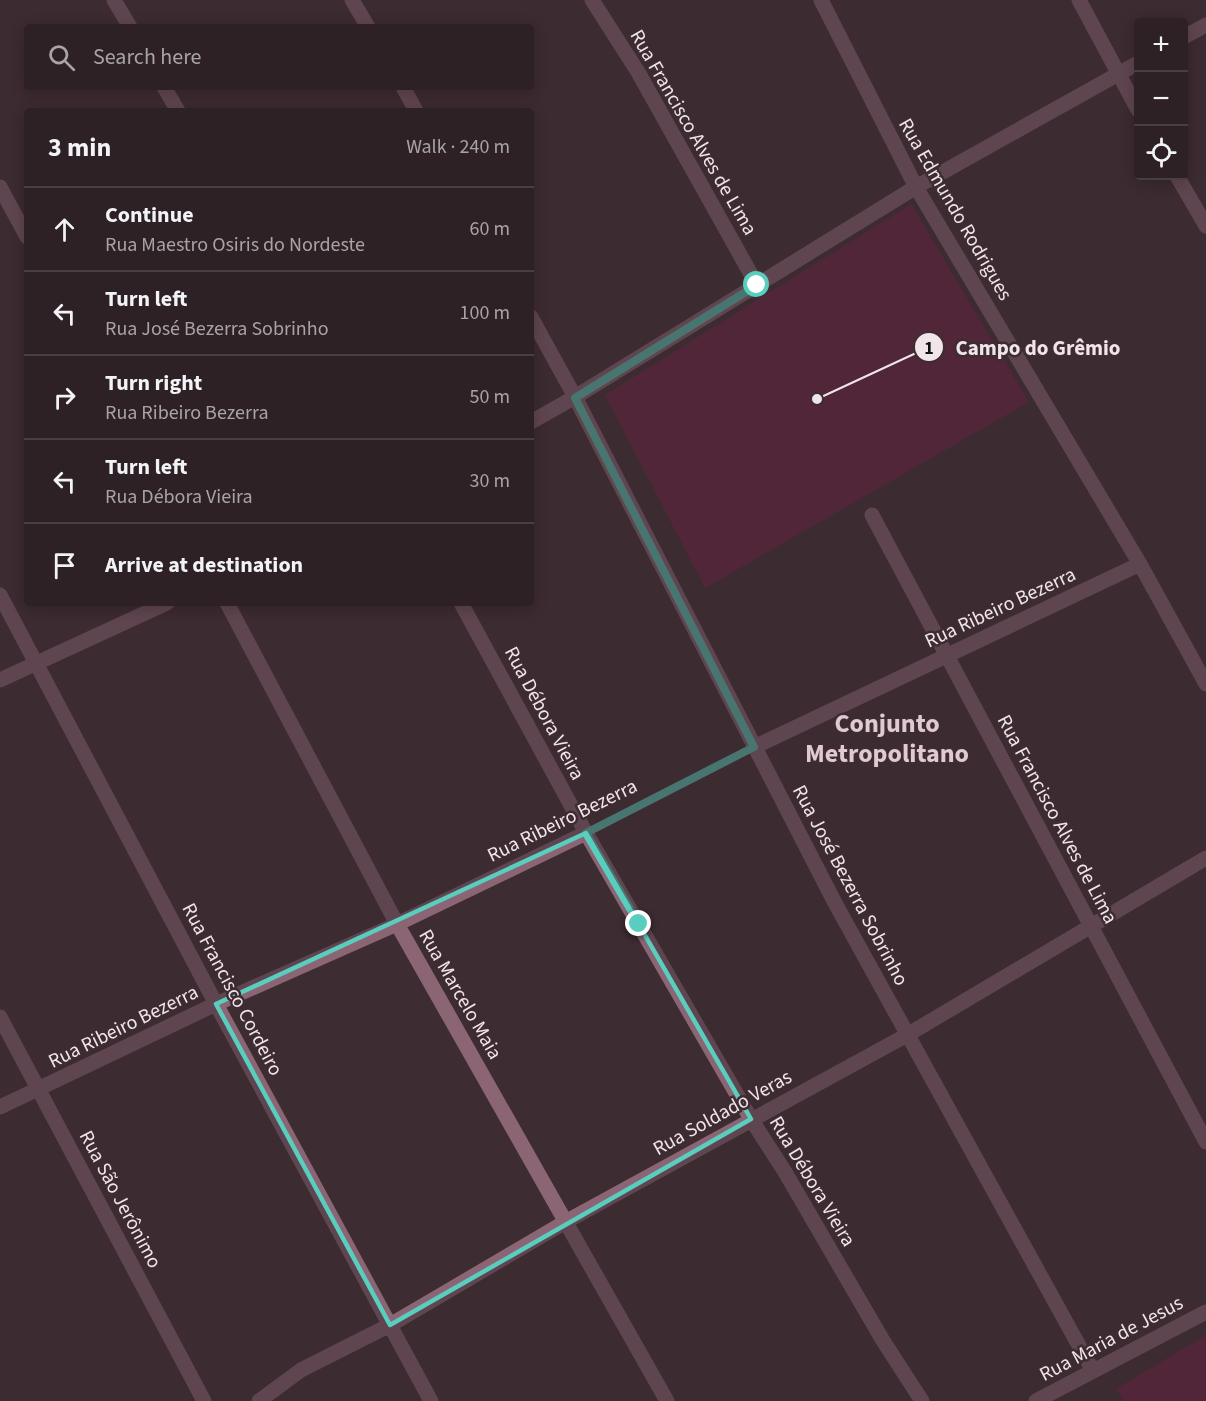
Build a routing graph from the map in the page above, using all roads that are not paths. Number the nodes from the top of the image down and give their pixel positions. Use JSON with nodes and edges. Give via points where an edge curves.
{"nodes":[{"id":1,"x":114,"y":0,"type":"edge"},
{"id":2,"x":352,"y":0,"type":"edge"},
{"id":3,"x":592,"y":0,"type":"edge"},
{"id":4,"x":821,"y":0,"type":"edge"},
{"id":5,"x":1079,"y":0,"type":"edge"},
{"id":6,"x":128,"y":24,"type":"edge"},
{"id":7,"x":366,"y":24,"type":"edge"},
{"id":8,"x":1206,"y":25,"type":"edge"},
{"id":9,"x":1188,"y":36,"type":"edge"},
{"id":10,"x":1134,"y":65,"type":"edge"},
{"id":11,"x":1118,"y":75,"type":"junction"},
{"id":12,"x":167,"y":90,"type":"edge"},
{"id":13,"x":405,"y":90,"type":"edge"},
{"id":14,"x":1134,"y":103,"type":"edge"},
{"id":15,"x":176,"y":108,"type":"edge"},
{"id":16,"x":414,"y":108,"type":"edge"},
{"id":17,"x":1179,"y":180,"type":"edge"},
{"id":18,"x":0,"y":187,"type":"edge"},
{"id":19,"x":916,"y":187,"type":"junction"},
{"id":20,"x":1206,"y":226,"type":"edge"},
{"id":21,"x":24,"y":231,"type":"edge"},
{"id":22,"x":757,"y":285,"type":"junction"},
{"id":23,"x":534,"y":323,"type":"edge"},
{"id":24,"x":575,"y":398,"type":"junction"},
{"id":25,"x":534,"y":420,"type":"edge"},
{"id":26,"x":872,"y":516,"type":"dead end"},
{"id":27,"x":1140,"y":564,"type":"junction"},
{"id":28,"x":0,"y":596,"type":"edge"},
{"id":29,"x":161,"y":606,"type":"edge"},
{"id":30,"x":229,"y":606,"type":"edge"},
{"id":31,"x":463,"y":606,"type":"edge"},
{"id":32,"x":948,"y":655,"type":"junction"},
{"id":33,"x":38,"y":663,"type":"junction"},
{"id":34,"x":0,"y":680,"type":"edge"},
{"id":35,"x":1206,"y":684,"type":"edge"},
{"id":36,"x":754,"y":747,"type":"junction"},
{"id":37,"x":586,"y":833,"type":"junction"},
{"id":38,"x":1206,"y":858,"type":"edge"},
{"id":39,"x":397,"y":924,"type":"junction"},
{"id":40,"x":1091,"y":926,"type":"junction"},
{"id":41,"x":216,"y":1004,"type":"junction"},
{"id":42,"x":0,"y":1017,"type":"edge"},
{"id":43,"x":907,"y":1035,"type":"junction"},
{"id":44,"x":40,"y":1089,"type":"junction"},
{"id":45,"x":0,"y":1107,"type":"edge"},
{"id":46,"x":751,"y":1119,"type":"junction"},
{"id":47,"x":1206,"y":1142,"type":"edge"},
{"id":48,"x":567,"y":1221,"type":"junction"},
{"id":49,"x":1206,"y":1312,"type":"edge"},
{"id":50,"x":390,"y":1325,"type":"junction"},
{"id":51,"x":1093,"y":1371,"type":"junction"},
{"id":52,"x":204,"y":1401,"type":"edge"},
{"id":53,"x":259,"y":1401,"type":"edge"},
{"id":54,"x":431,"y":1401,"type":"edge"},
{"id":55,"x":668,"y":1401,"type":"edge"},
{"id":56,"x":922,"y":1401,"type":"edge"},
{"id":57,"x":1036,"y":1401,"type":"edge"}],
"edges":[{"from":1,"to":6,"type":"street"},
{"from":2,"to":7,"type":"street"},
{"from":3,"to":22,"type":"street","name":"Rua Francisco Alves de Lima","via":[[638,72]]},
{"from":4,"to":19,"type":"street","name":"Rua Edmundo Rodrigues"},
{"from":5,"to":11,"type":"street"},
{"from":8,"to":9,"type":"street"},
{"from":10,"to":11,"type":"street"},
{"from":11,"to":14,"type":"street"},
{"from":11,"to":19,"type":"street"},
{"from":12,"to":15,"type":"street"},
{"from":13,"to":16,"type":"street"},
{"from":17,"to":20,"type":"street"},
{"from":18,"to":21,"type":"street"},
{"from":19,"to":22,"type":"street"},
{"from":19,"to":27,"type":"street","name":"Rua Edmundo Rodrigues"},
{"from":22,"to":24,"type":"street"},
{"from":23,"to":24,"type":"street","name":"Rua José Bezerra Sobrinho"},
{"from":24,"to":25,"type":"street"},
{"from":24,"to":36,"type":"street","name":"Rua José Bezerra Sobrinho"},
{"from":26,"to":32,"type":"street","name":"Rua Francisco Alves de Lima"},
{"from":27,"to":32,"type":"street","name":"Rua Ribeiro Bezerra"},
{"from":27,"to":35,"type":"street","name":"Rua Edmundo Rodrigues"},
{"from":28,"to":33,"type":"street","name":"Rua Francisco Cordeiro"},
{"from":29,"to":33,"type":"street"},
{"from":30,"to":39,"type":"street","name":"Rua Marcelo Maia"},
{"from":31,"to":37,"type":"street","name":"Rua Débora Vieira"},
{"from":32,"to":36,"type":"street","name":"Rua Ribeiro Bezerra"},
{"from":32,"to":40,"type":"street","name":"Rua Francisco Alves de Lima"},
{"from":33,"to":34,"type":"street"},
{"from":33,"to":41,"type":"street","name":"Rua Francisco Cordeiro"},
{"from":36,"to":43,"type":"street","name":"Rua José Bezerra Sobrinho"},
{"from":37,"to":39,"type":"street","name":"Rua Ribeiro Bezerra"},
{"from":37,"to":46,"type":"street","name":"Rua Débora Vieira"},
{"from":38,"to":40,"type":"street","name":"Rua Soldado Veras"},
{"from":39,"to":41,"type":"street","name":"Rua Ribeiro Bezerra"},
{"from":39,"to":48,"type":"street","name":"Rua Marcelo Maia"},
{"from":40,"to":43,"type":"street","name":"Rua Soldado Veras"},
{"from":40,"to":47,"type":"street","name":"Rua Francisco Alves de Lima"},
{"from":41,"to":44,"type":"street","name":"Rua Ribeiro Bezerra"},
{"from":41,"to":50,"type":"street","name":"Rua Francisco Cordeiro"},
{"from":42,"to":44,"type":"street","name":"Rua São Jerônimo"},
{"from":43,"to":46,"type":"street","name":"Rua Soldado Veras"},
{"from":43,"to":51,"type":"street","name":"Rua José Bezerra Sobrinho"},
{"from":44,"to":45,"type":"street","name":"Rua Ribeiro Bezerra"},
{"from":44,"to":52,"type":"street","name":"Rua São Jerônimo"},
{"from":46,"to":48,"type":"street","name":"Rua Soldado Veras"},
{"from":46,"to":56,"type":"street","name":"Rua Débora Vieira"},
{"from":48,"to":50,"type":"street","name":"Rua Soldado Veras"},
{"from":48,"to":55,"type":"street","name":"Rua Marcelo Maia"},
{"from":49,"to":51,"type":"street","name":"Rua Maria de Jesus"},
{"from":50,"to":53,"type":"street","name":"Rua Soldado Veras","via":[[301,1370]]},
{"from":50,"to":54,"type":"street","name":"Rua Francisco Cordeiro"},
{"from":51,"to":57,"type":"street","name":"Rua Maria de Jesus"}]}
